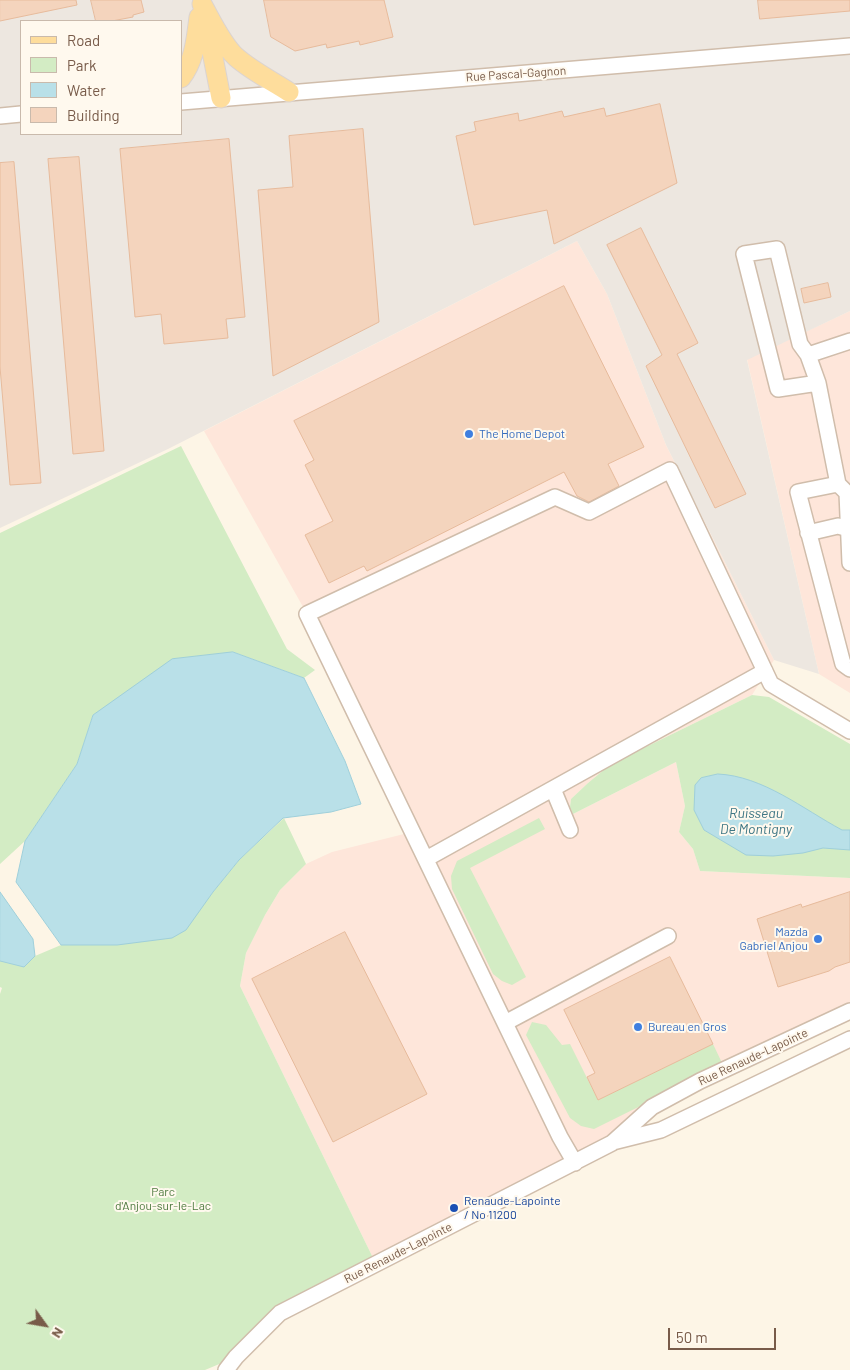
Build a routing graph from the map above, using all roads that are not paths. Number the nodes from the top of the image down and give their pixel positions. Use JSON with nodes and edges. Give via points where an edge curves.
{"nodes":[{"id":1,"x":201,"y":2,"type":"edge"},
{"id":2,"x":850,"y":46,"type":"edge"},
{"id":3,"x":182,"y":77,"type":"edge"},
{"id":4,"x":289,"y":92,"type":"junction"},
{"id":5,"x":222,"y":98,"type":"junction"},
{"id":6,"x":182,"y":102,"type":"edge"},
{"id":7,"x":20,"y":114,"type":"edge"},
{"id":8,"x":0,"y":116,"type":"edge"},
{"id":9,"x":850,"y":341,"type":"edge"},
{"id":10,"x":808,"y":355,"type":"junction"},
{"id":11,"x":818,"y":383,"type":"junction"},
{"id":12,"x":838,"y":484,"type":"junction"},
{"id":13,"x":849,"y":529,"type":"junction"},
{"id":14,"x":808,"y":533,"type":"junction"},
{"id":15,"x":850,"y":563,"type":"edge"},
{"id":16,"x":845,"y":652,"type":"edge"},
{"id":17,"x":850,"y":669,"type":"edge"},
{"id":18,"x":765,"y":670,"type":"junction"},
{"id":19,"x":850,"y":731,"type":"edge"},
{"id":20,"x":553,"y":789,"type":"junction"},
{"id":21,"x":570,"y":830,"type":"dead end"},
{"id":22,"x":426,"y":860,"type":"junction"},
{"id":23,"x":668,"y":936,"type":"dead end"},
{"id":24,"x":850,"y":1012,"type":"edge"},
{"id":25,"x":831,"y":1020,"type":"junction"},
{"id":26,"x":505,"y":1023,"type":"junction"},
{"id":27,"x":845,"y":1041,"type":"edge"},
{"id":28,"x":612,"y":1143,"type":"junction"},
{"id":29,"x":575,"y":1163,"type":"junction"},
{"id":30,"x":226,"y":1370,"type":"edge"}],
"edges":[{"from":1,"to":3,"type":"main road","via":[[196,46]]},
{"from":1,"to":4,"type":"main road","via":[[235,56]]},
{"from":1,"to":5,"type":"main road"},
{"from":2,"to":4,"type":"street","name":"Rue Pascal-Gagnon"},
{"from":4,"to":5,"type":"street","name":"Rue Pascal-Gagnon"},
{"from":5,"to":6,"type":"street","name":"Rue Pascal-Gagnon"},
{"from":7,"to":8,"type":"street"},
{"from":9,"to":10,"type":"street"},
{"from":10,"to":11,"type":"street"},
{"from":10,"to":11,"type":"street","via":[[800,344],[777,249],[744,254],[778,389]]},
{"from":11,"to":12,"type":"street"},
{"from":12,"to":13,"type":"street","via":[[847,494]]},
{"from":12,"to":14,"type":"street","via":[[798,492]]},
{"from":13,"to":14,"type":"street","via":[[838,526]]},
{"from":13,"to":15,"type":"street"},
{"from":14,"to":16,"type":"street"},
{"from":16,"to":17,"type":"street","via":[[843,664]]},
{"from":18,"to":19,"type":"street","via":[[771,684]]},
{"from":18,"to":20,"type":"street"},
{"from":18,"to":22,"type":"street","via":[[670,470],[589,512],[556,497],[307,614]]},
{"from":20,"to":21,"type":"street"},
{"from":20,"to":22,"type":"street"},
{"from":22,"to":26,"type":"street"},
{"from":23,"to":26,"type":"street"},
{"from":24,"to":25,"type":"street","name":"Rue Renaude-Lapointe"},
{"from":25,"to":27,"type":"street"},
{"from":25,"to":28,"type":"street","name":"Rue Renaude-Lapointe","via":[[652,1106]]},
{"from":26,"to":29,"type":"street"},
{"from":27,"to":28,"type":"street","name":"Rue Renaude-Lapointe","via":[[661,1130]]},
{"from":28,"to":29,"type":"street","name":"Rue Renaude-Lapointe"},
{"from":29,"to":30,"type":"street","name":"Rue Renaude-Lapointe","via":[[280,1313]]}]}
